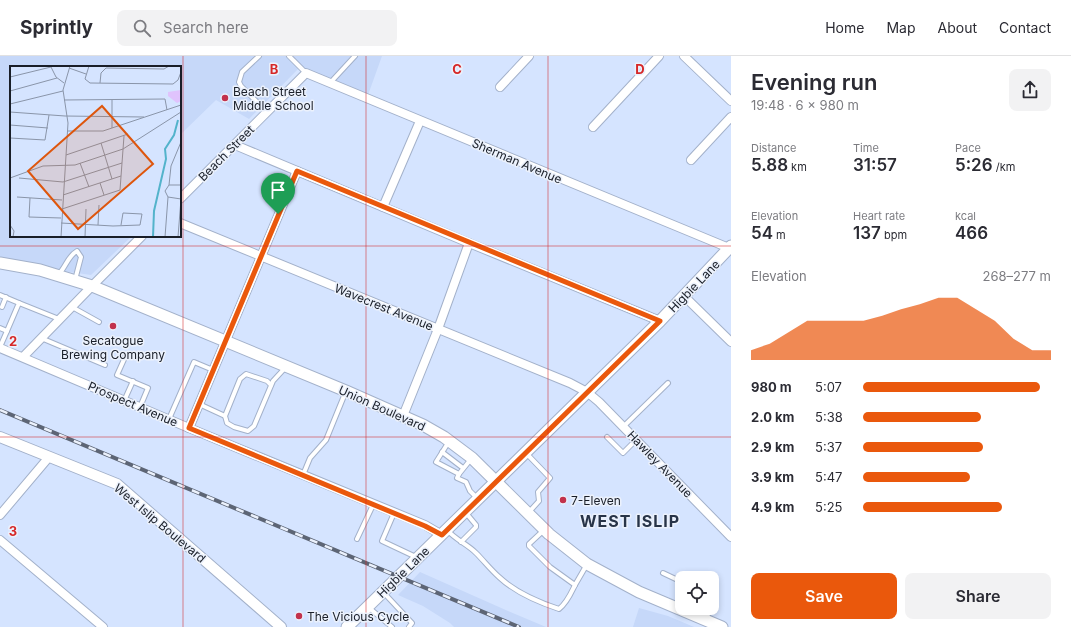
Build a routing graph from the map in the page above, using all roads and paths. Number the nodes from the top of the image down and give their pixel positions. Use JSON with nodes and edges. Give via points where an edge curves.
{"nodes":[{"id":1,"x":259,"y":56,"type":"edge"},
{"id":2,"x":289,"y":56,"type":"edge"},
{"id":3,"x":356,"y":56,"type":"edge"},
{"id":4,"x":529,"y":56,"type":"edge"},
{"id":5,"x":659,"y":56,"type":"edge"},
{"id":6,"x":684,"y":56,"type":"edge"},
{"id":7,"x":306,"y":73,"type":"junction"},
{"id":8,"x":330,"y":83,"type":"junction"},
{"id":9,"x":500,"y":87,"type":"dead end"},
{"id":10,"x":731,"y":101,"type":"edge"},
{"id":11,"x":267,"y":112,"type":"junction"},
{"id":12,"x":731,"y":117,"type":"edge"},
{"id":13,"x":420,"y":121,"type":"junction"},
{"id":14,"x":593,"y":127,"type":"dead end"},
{"id":15,"x":235,"y":145,"type":"junction"},
{"id":16,"x":691,"y":160,"type":"dead end"},
{"id":17,"x":297,"y":171,"type":"junction"},
{"id":18,"x":181,"y":198,"type":"edge"},
{"id":19,"x":383,"y":207,"type":"junction"},
{"id":20,"x":181,"y":223,"type":"edge"},
{"id":21,"x":141,"y":237,"type":"edge"},
{"id":22,"x":469,"y":243,"type":"junction"},
{"id":23,"x":730,"y":247,"type":"edge"},
{"id":24,"x":260,"y":257,"type":"junction"},
{"id":25,"x":0,"y":263,"type":"edge"},
{"id":26,"x":58,"y":275,"type":"junction"},
{"id":27,"x":75,"y":280,"type":"junction"},
{"id":28,"x":92,"y":286,"type":"junction"},
{"id":29,"x":0,"y":295,"type":"edge"},
{"id":30,"x":684,"y":296,"type":"junction"},
{"id":31,"x":6,"y":297,"type":"junction"},
{"id":32,"x":19,"y":303,"type":"junction"},
{"id":33,"x":2,"y":307,"type":"dead end"},
{"id":34,"x":72,"y":307,"type":"junction"},
{"id":35,"x":60,"y":319,"type":"junction"},
{"id":36,"x":660,"y":321,"type":"junction"},
{"id":37,"x":99,"y":322,"type":"dead end"},
{"id":38,"x":0,"y":328,"type":"edge"},
{"id":39,"x":438,"y":329,"type":"junction"},
{"id":40,"x":7,"y":331,"type":"junction"},
{"id":41,"x":41,"y":338,"type":"junction"},
{"id":42,"x":224,"y":342,"type":"junction"},
{"id":43,"x":731,"y":342,"type":"edge"},
{"id":44,"x":0,"y":347,"type":"edge"},
{"id":45,"x":126,"y":355,"type":"dead end"},
{"id":46,"x":22,"y":357,"type":"junction"},
{"id":47,"x":105,"y":365,"type":"dead end"},
{"id":48,"x":286,"y":367,"type":"junction"},
{"id":49,"x":213,"y":370,"type":"junction"},
{"id":50,"x":133,"y":382,"type":"junction"},
{"id":51,"x":668,"y":383,"type":"dead end"},
{"id":52,"x":271,"y":385,"type":"junction"},
{"id":53,"x":346,"y":391,"type":"junction"},
{"id":54,"x":587,"y":392,"type":"junction"},
{"id":55,"x":124,"y":401,"type":"junction"},
{"id":56,"x":199,"y":404,"type":"junction"},
{"id":57,"x":140,"y":407,"type":"junction"},
{"id":58,"x":225,"y":416,"type":"junction"},
{"id":59,"x":403,"y":416,"type":"junction"},
{"id":60,"x":169,"y":420,"type":"junction"},
{"id":61,"x":623,"y":426,"type":"junction"},
{"id":62,"x":189,"y":428,"type":"junction"},
{"id":63,"x":0,"y":437,"type":"edge"},
{"id":64,"x":607,"y":437,"type":"dead end"},
{"id":65,"x":636,"y":440,"type":"junction"},
{"id":66,"x":450,"y":441,"type":"junction"},
{"id":67,"x":442,"y":452,"type":"junction"},
{"id":68,"x":526,"y":453,"type":"junction"},
{"id":69,"x":49,"y":457,"type":"junction"},
{"id":70,"x":472,"y":458,"type":"junction"},
{"id":71,"x":463,"y":468,"type":"junction"},
{"id":72,"x":459,"y":474,"type":"junction"},
{"id":73,"x":303,"y":476,"type":"junction"},
{"id":74,"x":497,"y":481,"type":"junction"},
{"id":75,"x":478,"y":500,"type":"junction"},
{"id":76,"x":373,"y":505,"type":"junction"},
{"id":77,"x":465,"y":512,"type":"junction"},
{"id":78,"x":394,"y":513,"type":"junction"},
{"id":79,"x":528,"y":513,"type":"junction"},
{"id":80,"x":0,"y":515,"type":"edge"},
{"id":81,"x":544,"y":529,"type":"junction"},
{"id":82,"x":445,"y":533,"type":"junction"},
{"id":83,"x":731,"y":537,"type":"edge"},
{"id":84,"x":357,"y":539,"type":"dead end"},
{"id":85,"x":0,"y":540,"type":"edge"},
{"id":86,"x":461,"y":542,"type":"junction"},
{"id":87,"x":418,"y":558,"type":"junction"},
{"id":88,"x":587,"y":564,"type":"junction"},
{"id":89,"x":663,"y":573,"type":"dead end"},
{"id":90,"x":675,"y":579,"type":"edge"},
{"id":91,"x":575,"y":585,"type":"junction"},
{"id":92,"x":383,"y":592,"type":"junction"},
{"id":93,"x":368,"y":607,"type":"junction"},
{"id":94,"x":708,"y":615,"type":"edge"},
{"id":95,"x":706,"y":620,"type":"junction"},
{"id":96,"x":102,"y":627,"type":"edge"},
{"id":97,"x":281,"y":627,"type":"edge"},
{"id":98,"x":347,"y":627,"type":"edge"},
{"id":99,"x":392,"y":627,"type":"edge"},
{"id":100,"x":409,"y":627,"type":"edge"},
{"id":101,"x":722,"y":627,"type":"edge"}],
"edges":[{"from":1,"to":11,"type":"lane","via":[[242,72],[239,82]]},
{"from":2,"to":7,"type":"lane"},
{"from":3,"to":8,"type":"lane"},
{"from":4,"to":9,"type":"street"},
{"from":5,"to":14,"type":"street"},
{"from":6,"to":10,"type":"street"},
{"from":7,"to":8,"type":"street","name":"Sherman Avenue"},
{"from":7,"to":11,"type":"street","name":"Beach Street"},
{"from":8,"to":13,"type":"street","name":"Sherman Avenue"},
{"from":11,"to":15,"type":"street","name":"Beach Street"},
{"from":12,"to":16,"type":"street"},
{"from":13,"to":19,"type":"street"},
{"from":13,"to":23,"type":"street","name":"Sherman Avenue"},
{"from":15,"to":17,"type":"street"},
{"from":15,"to":18,"type":"street","name":"Beach Street"},
{"from":17,"to":19,"type":"street"},
{"from":17,"to":24,"type":"street"},
{"from":19,"to":22,"type":"street"},
{"from":20,"to":24,"type":"street","name":"Wavecrest Avenue"},
{"from":21,"to":28,"type":"street"},
{"from":22,"to":36,"type":"street"},
{"from":22,"to":39,"type":"street"},
{"from":23,"to":30,"type":"main road","name":"Higbie Lane"},
{"from":24,"to":39,"type":"street","name":"Wavecrest Avenue"},
{"from":24,"to":42,"type":"street"},
{"from":25,"to":26,"type":"main road","name":"Union Boulevard"},
{"from":26,"to":27,"type":"main road","name":"Union Boulevard"},
{"from":26,"to":27,"type":"lane","via":[[71,254],[77,250],[81,257]]},
{"from":27,"to":28,"type":"main road","name":"Union Boulevard"},
{"from":28,"to":34,"type":"street"},
{"from":28,"to":42,"type":"main road","name":"Union Boulevard"},
{"from":29,"to":31,"type":"lane"},
{"from":30,"to":36,"type":"main road","name":"Higbie Lane"},
{"from":30,"to":43,"type":"street"},
{"from":31,"to":32,"type":"lane"},
{"from":31,"to":33,"type":"lane"},
{"from":32,"to":35,"type":"lane"},
{"from":32,"to":40,"type":"lane"},
{"from":34,"to":35,"type":"street"},
{"from":34,"to":37,"type":"lane"},
{"from":35,"to":41,"type":"street"},
{"from":36,"to":54,"type":"main road","name":"Higbie Lane"},
{"from":38,"to":40,"type":"lane"},
{"from":39,"to":54,"type":"street","name":"Wavecrest Avenue"},
{"from":39,"to":59,"type":"street"},
{"from":40,"to":44,"type":"lane"},
{"from":41,"to":46,"type":"street"},
{"from":41,"to":47,"type":"lane"},
{"from":42,"to":48,"type":"main road","name":"Union Boulevard"},
{"from":42,"to":49,"type":"street"},
{"from":44,"to":46,"type":"street","name":"Prospect Avenue"},
{"from":45,"to":50,"type":"lane","via":[[117,375]]},
{"from":46,"to":55,"type":"street","name":"Prospect Avenue"},
{"from":48,"to":52,"type":"lane"},
{"from":48,"to":53,"type":"main road","name":"Union Boulevard"},
{"from":49,"to":56,"type":"street"},
{"from":49,"to":60,"type":"lane","via":[[194,362]]},
{"from":50,"to":55,"type":"lane"},
{"from":50,"to":57,"type":"lane","via":[[148,388]]},
{"from":51,"to":61,"type":"lane"},
{"from":52,"to":58,"type":"lane","via":[[268,381],[246,374],[240,379]]},
{"from":52,"to":58,"type":"lane","via":[[254,426],[248,432],[227,423]]},
{"from":53,"to":59,"type":"main road","name":"Union Boulevard"},
{"from":53,"to":73,"type":"lane","via":[[326,440],[310,458]]},
{"from":54,"to":61,"type":"street","name":"Hawley Avenue"},
{"from":54,"to":68,"type":"main road","name":"Higbie Lane"},
{"from":55,"to":57,"type":"street","name":"Prospect Avenue"},
{"from":56,"to":58,"type":"lane"},
{"from":56,"to":62,"type":"street"},
{"from":57,"to":60,"type":"street","name":"Prospect Avenue"},
{"from":59,"to":66,"type":"main road","name":"Union Boulevard"},
{"from":60,"to":62,"type":"street","name":"Prospect Avenue"},
{"from":61,"to":65,"type":"street","name":"Hawley Avenue"},
{"from":62,"to":73,"type":"street","name":"Prospect Avenue"},
{"from":63,"to":69,"type":"street","name":"West Islip Boulevard"},
{"from":64,"to":65,"type":"lane","via":[[623,453]]},
{"from":65,"to":83,"type":"street","name":"Hawley Avenue"},
{"from":66,"to":67,"type":"lane"},
{"from":66,"to":70,"type":"main road","name":"Union Boulevard"},
{"from":67,"to":71,"type":"lane"},
{"from":67,"to":72,"type":"lane","via":[[436,462]]},
{"from":68,"to":74,"type":"main road","name":"Higbie Lane"},
{"from":68,"to":79,"type":"lane","via":[[550,478],[538,492],[539,501]]},
{"from":69,"to":80,"type":"street"},
{"from":69,"to":97,"type":"street","name":"West Islip Boulevard","via":[[117,484]]},
{"from":70,"to":71,"type":"lane"},
{"from":70,"to":74,"type":"main road","name":"Union Boulevard"},
{"from":71,"to":72,"type":"lane"},
{"from":72,"to":75,"type":"lane","via":[[457,478],[466,482]]},
{"from":73,"to":76,"type":"street","name":"Prospect Avenue"},
{"from":74,"to":75,"type":"main road","name":"Higbie Lane"},
{"from":74,"to":79,"type":"main road","name":"Union Boulevard"},
{"from":75,"to":77,"type":"main road","name":"Higbie Lane"},
{"from":76,"to":78,"type":"street","name":"Prospect Avenue"},
{"from":76,"to":84,"type":"lane"},
{"from":77,"to":82,"type":"main road","name":"Higbie Lane"},
{"from":77,"to":86,"type":"lane","via":[[476,527]]},
{"from":78,"to":82,"type":"street","name":"Prospect Avenue"},
{"from":78,"to":87,"type":"lane","via":[[382,541]]},
{"from":79,"to":81,"type":"main road","name":"Union Boulevard"},
{"from":81,"to":88,"type":"main road","name":"Union Boulevard"},
{"from":81,"to":91,"type":"lane","via":[[529,544],[530,548]]},
{"from":82,"to":86,"type":"lane"},
{"from":82,"to":87,"type":"main road","name":"Higbie Lane"},
{"from":85,"to":96,"type":"street"},
{"from":86,"to":91,"type":"lane","via":[[476,553],[508,585],[548,605],[559,609],[571,595]]},
{"from":87,"to":92,"type":"main road","name":"Higbie Lane"},
{"from":88,"to":91,"type":"lane"},
{"from":88,"to":95,"type":"main road","name":"Union Boulevard","via":[[638,592]]},
{"from":89,"to":90,"type":"lane"},
{"from":92,"to":93,"type":"main road","name":"Higbie Lane"},
{"from":92,"to":100,"type":"lane","via":[[412,624]]},
{"from":93,"to":98,"type":"main road","name":"Higbie Lane"},
{"from":93,"to":99,"type":"lane"},
{"from":94,"to":95,"type":"lane"},
{"from":95,"to":101,"type":"main road","name":"Union Boulevard"}]}
